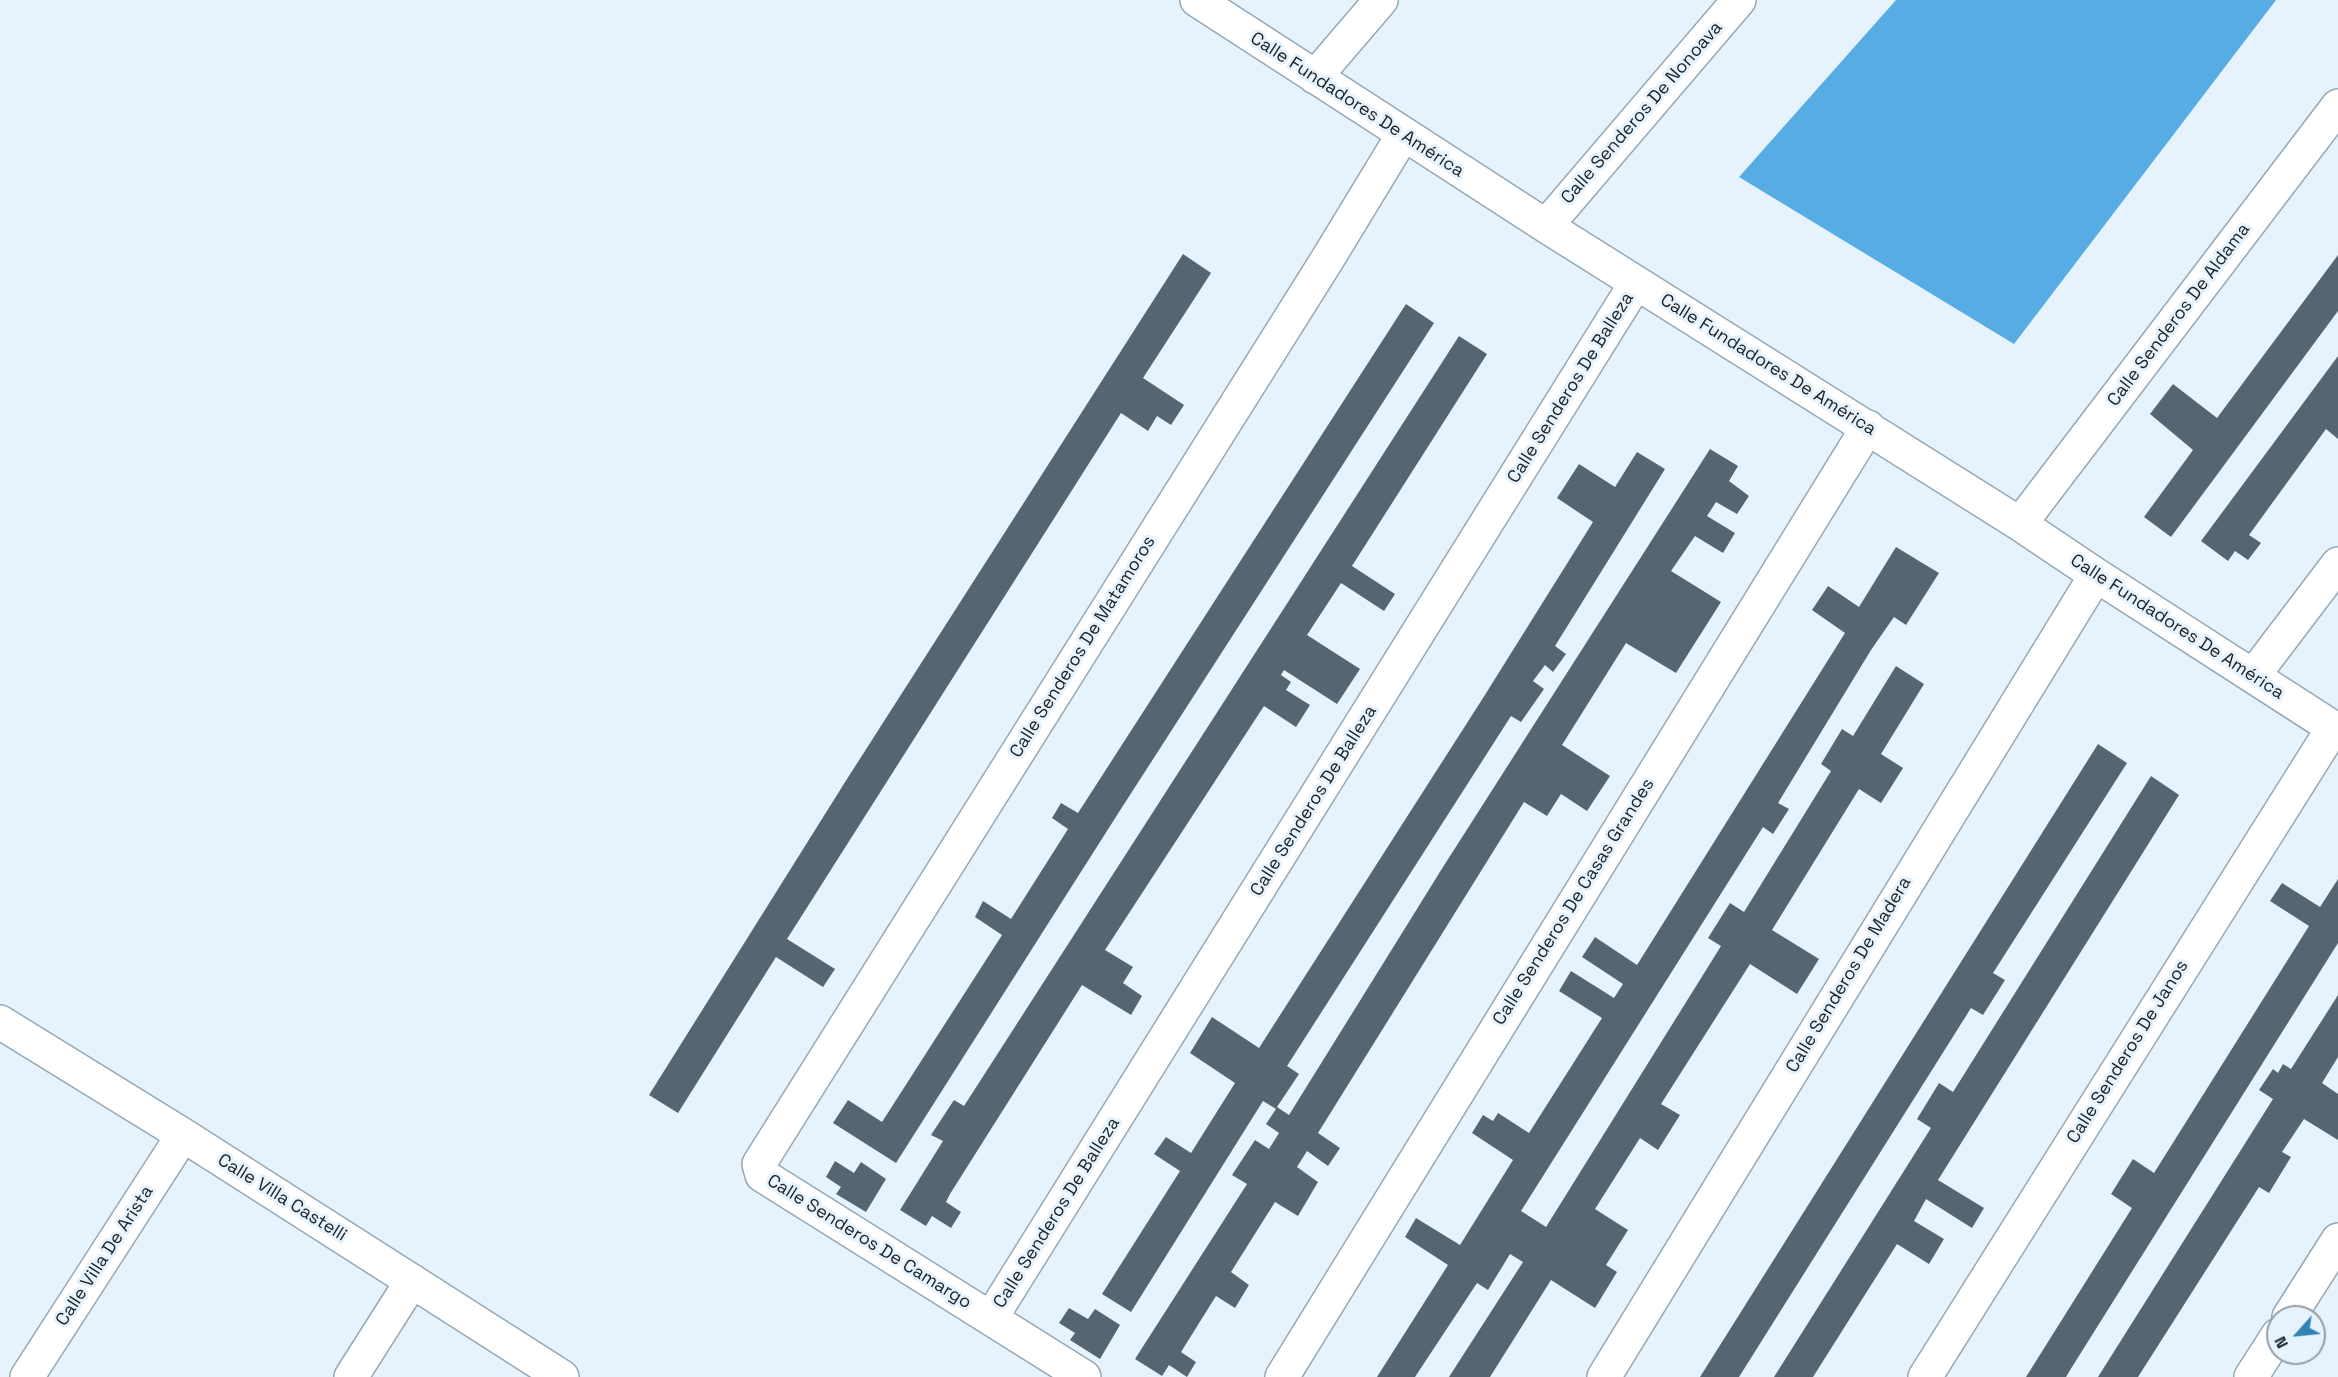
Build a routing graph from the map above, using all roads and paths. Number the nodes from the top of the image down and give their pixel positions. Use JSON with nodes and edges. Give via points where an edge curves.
{"nodes":[{"id":1,"x":1197,"y":0,"type":"edge"},
{"id":2,"x":1382,"y":0,"type":"edge"},
{"id":3,"x":1739,"y":0,"type":"edge"},
{"id":4,"x":1315,"y":77,"type":"junction"},
{"id":5,"x":2338,"y":106,"type":"edge"},
{"id":6,"x":1403,"y":135,"type":"junction"},
{"id":7,"x":1546,"y":226,"type":"junction"},
{"id":8,"x":1636,"y":283,"type":"junction"},
{"id":9,"x":1868,"y":427,"type":"junction"},
{"id":10,"x":2020,"y":524,"type":"junction"},
{"id":11,"x":2338,"y":564,"type":"edge"},
{"id":12,"x":2096,"y":575,"type":"junction"},
{"id":13,"x":2253,"y":676,"type":"junction"},
{"id":14,"x":2336,"y":729,"type":"edge"},
{"id":15,"x":0,"y":1022,"type":"edge"},
{"id":16,"x":183,"y":1135,"type":"junction"},
{"id":17,"x":762,"y":1157,"type":"joint"},
{"id":18,"x":2338,"y":1240,"type":"edge"},
{"id":19,"x":412,"y":1281,"type":"junction"},
{"id":20,"x":2297,"y":1305,"type":"edge"},
{"id":21,"x":991,"y":1318,"type":"junction"},
{"id":22,"x":2266,"y":1354,"type":"edge"},
{"id":23,"x":27,"y":1377,"type":"edge"},
{"id":24,"x":351,"y":1377,"type":"edge"},
{"id":25,"x":562,"y":1377,"type":"edge"},
{"id":26,"x":1084,"y":1377,"type":"edge"},
{"id":27,"x":1282,"y":1377,"type":"edge"},
{"id":28,"x":1604,"y":1377,"type":"edge"},
{"id":29,"x":1925,"y":1377,"type":"edge"},
{"id":30,"x":2251,"y":1377,"type":"edge"}],
"edges":[{"from":1,"to":4,"type":"street","name":"Calle Fundadores De América"},
{"from":2,"to":4,"type":"street"},
{"from":3,"to":7,"type":"street","name":"Calle Senderos De Nonoava"},
{"from":4,"to":6,"type":"street","name":"Calle Fundadores De América"},
{"from":5,"to":10,"type":"street","name":"Calle Senderos De Aldama"},
{"from":6,"to":7,"type":"street","name":"Calle Fundadores De América"},
{"from":6,"to":17,"type":"street","name":"Calle Senderos De Matamoros"},
{"from":7,"to":8,"type":"street","name":"Calle Fundadores De América"},
{"from":8,"to":9,"type":"street","name":"Calle Fundadores De América"},
{"from":8,"to":21,"type":"street","name":"Calle Senderos De Balleza"},
{"from":9,"to":10,"type":"street","name":"Calle Fundadores De América"},
{"from":9,"to":27,"type":"street","name":"Calle Senderos De Casas Grandes"},
{"from":10,"to":12,"type":"street","name":"Calle Fundadores De América"},
{"from":11,"to":13,"type":"street"},
{"from":12,"to":13,"type":"street","name":"Calle Fundadores De América"},
{"from":12,"to":28,"type":"street","name":"Calle Senderos De Madera"},
{"from":13,"to":14,"type":"street","name":"Calle Fundadores De América"},
{"from":14,"to":29,"type":"street","name":"Calle Senderos De Janos"},
{"from":15,"to":16,"type":"street","name":"Calle Villa Castelli"},
{"from":16,"to":19,"type":"street","name":"Calle Villa Castelli"},
{"from":16,"to":23,"type":"street","name":"Calle Villa De Arista"},
{"from":17,"to":21,"type":"street","name":"Calle Senderos De Camargo","via":[[762,1175]]},
{"from":18,"to":20,"type":"street"},
{"from":19,"to":24,"type":"street"},
{"from":19,"to":25,"type":"street","name":"Calle Villa Castelli"},
{"from":21,"to":26,"type":"street","name":"Calle Senderos De Camargo"},
{"from":22,"to":30,"type":"street"}]}
